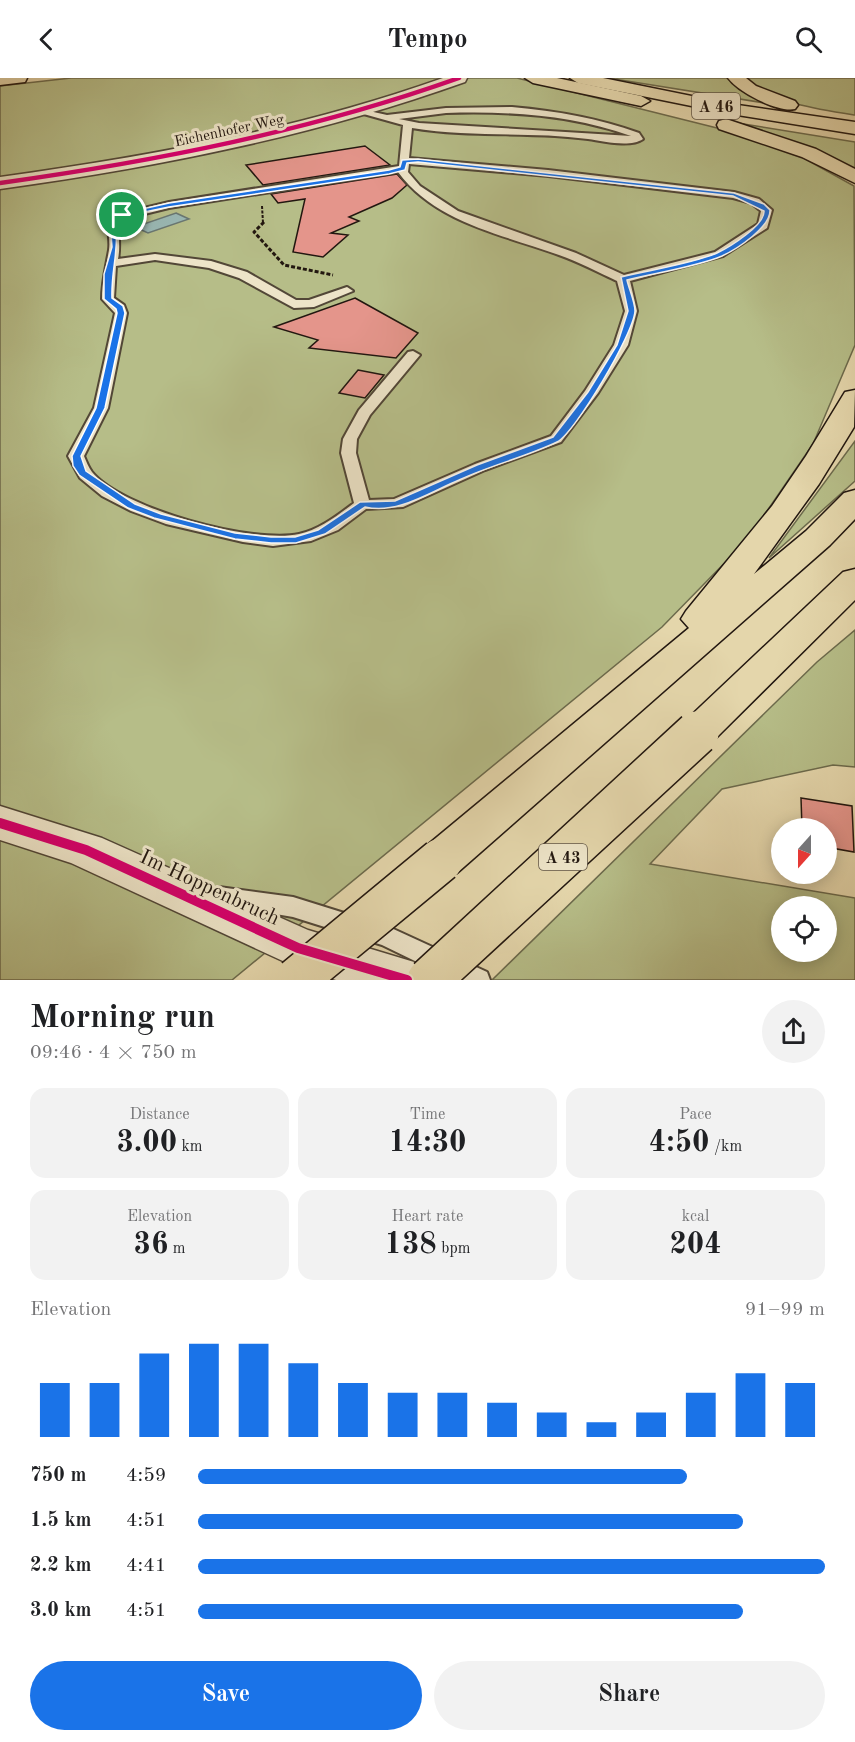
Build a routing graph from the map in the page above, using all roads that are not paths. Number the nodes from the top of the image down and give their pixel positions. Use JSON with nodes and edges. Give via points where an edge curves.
{"nodes":[{"id":1,"x":19,"y":78,"type":"edge"},
{"id":2,"x":459,"y":78,"type":"edge"},
{"id":3,"x":533,"y":78,"type":"edge"},
{"id":4,"x":578,"y":78,"type":"edge"},
{"id":5,"x":591,"y":78,"type":"edge"},
{"id":6,"x":736,"y":78,"type":"edge"},
{"id":7,"x":0,"y":80,"type":"edge"},
{"id":8,"x":480,"y":99,"type":"dead end"},
{"id":9,"x":641,"y":102,"type":"junction"},
{"id":10,"x":363,"y":111,"type":"junction"},
{"id":11,"x":432,"y":112,"type":"junction"},
{"id":12,"x":386,"y":118,"type":"junction"},
{"id":13,"x":855,"y":121,"type":"edge"},
{"id":14,"x":408,"y":124,"type":"junction"},
{"id":15,"x":855,"y":128,"type":"edge"},
{"id":16,"x":855,"y":138,"type":"edge"},
{"id":17,"x":404,"y":165,"type":"junction"},
{"id":18,"x":855,"y":177,"type":"edge"},
{"id":19,"x":0,"y":183,"type":"edge"},
{"id":20,"x":111,"y":262,"type":"junction"},
{"id":21,"x":623,"y":279,"type":"junction"},
{"id":22,"x":347,"y":291,"type":"dead end"},
{"id":23,"x":413,"y":355,"type":"dead end"},
{"id":24,"x":855,"y":398,"type":"edge"},
{"id":25,"x":855,"y":500,"type":"edge"},
{"id":26,"x":363,"y":504,"type":"junction"},
{"id":27,"x":855,"y":580,"type":"edge"},
{"id":28,"x":633,"y":697,"type":"junction"},
{"id":29,"x":0,"y":823,"type":"edge"},
{"id":30,"x":174,"y":889,"type":"junction"},
{"id":31,"x":296,"y":980,"type":"edge"},
{"id":32,"x":407,"y":980,"type":"edge"},
{"id":33,"x":429,"y":980,"type":"edge"},
{"id":34,"x":478,"y":980,"type":"edge"}],
"edges":[{"from":1,"to":7,"type":"main road"},
{"from":2,"to":10,"type":"street","name":"Eichenhofer Weg"},
{"from":3,"to":9,"type":"main road","number":"A 46"},
{"from":4,"to":15,"type":"main road","number":"A 46","via":[[731,109]]},
{"from":5,"to":13,"type":"main road"},
{"from":6,"to":13,"type":"main road","via":[[750,90],[775,101]]},
{"from":8,"to":11,"type":"lane","via":[[447,104]]},
{"from":9,"to":16,"type":"main road","number":"A 46"},
{"from":9,"to":18,"type":"main road","via":[[756,134],[810,153]]},
{"from":10,"to":12,"type":"lane"},
{"from":10,"to":19,"type":"street","name":"Eichenhofer Weg","via":[[225,146]]},
{"from":11,"to":12,"type":"lane"},
{"from":11,"to":14,"type":"lane","via":[[542,111],[622,130],[638,139]]},
{"from":12,"to":14,"type":"lane"},
{"from":14,"to":17,"type":"lane"},
{"from":17,"to":20,"type":"lane","via":[[169,205],[115,218]]},
{"from":17,"to":21,"type":"lane","via":[[407,177],[445,209]]},
{"from":17,"to":21,"type":"lane","via":[[439,162],[734,195],[755,201],[767,210],[763,226],[719,254]]},
{"from":20,"to":22,"type":"lane","via":[[155,257],[211,265],[243,275],[294,304],[310,304]]},
{"from":20,"to":26,"type":"lane","via":[[108,299],[121,313],[101,408],[76,456],[83,473],[132,506],[157,516],[235,536],[271,540],[296,540],[322,532]]},
{"from":21,"to":26,"type":"lane","via":[[631,311],[621,345],[556,439],[397,504]]},
{"from":23,"to":26,"type":"lane","via":[[365,413],[352,435],[348,453]]},
{"from":24,"to":28,"type":"main road","via":[[836,435],[738,574]]},
{"from":25,"to":28,"type":"main road","via":[[818,538]]},
{"from":27,"to":33,"type":"main road","number":"A 43","bridge":true,"via":[[697,733]]},
{"from":28,"to":31,"type":"main road","bridge":true},
{"from":29,"to":30,"type":"street","name":"Im Hoppenbruch","via":[[86,850]]},
{"from":30,"to":32,"type":"street","name":"Im Hoppenbruch","via":[[297,948]]},
{"from":30,"to":34,"type":"lane","via":[[293,907],[389,937]]}]}
